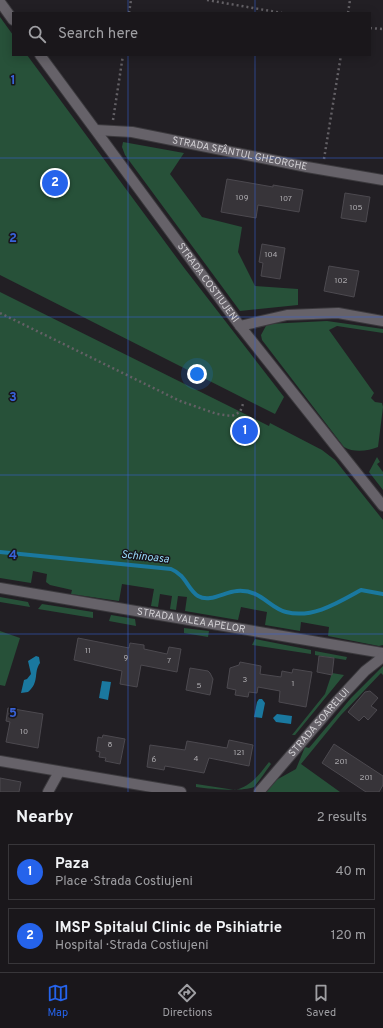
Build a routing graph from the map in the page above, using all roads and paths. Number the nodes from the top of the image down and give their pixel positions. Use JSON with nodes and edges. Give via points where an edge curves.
{"nodes":[{"id":1,"x":131,"y":0,"type":"edge"},
{"id":2,"x":207,"y":0,"type":"edge"},
{"id":3,"x":350,"y":0,"type":"edge"},
{"id":4,"x":0,"y":2,"type":"edge"},
{"id":5,"x":129,"y":12,"type":"edge"},
{"id":6,"x":276,"y":12,"type":"edge"},
{"id":7,"x":348,"y":12,"type":"edge"},
{"id":8,"x":12,"y":19,"type":"edge"},
{"id":9,"x":371,"y":28,"type":"edge"},
{"id":10,"x":383,"y":29,"type":"edge"},
{"id":11,"x":41,"y":56,"type":"edge"},
{"id":12,"x":123,"y":56,"type":"edge"},
{"id":13,"x":341,"y":56,"type":"edge"},
{"id":14,"x":96,"y":130,"type":"junction"},
{"id":15,"x":111,"y":131,"type":"junction"},
{"id":16,"x":322,"y":170,"type":"junction"},
{"id":17,"x":383,"y":180,"type":"edge"},
{"id":18,"x":0,"y":313,"type":"edge"},
{"id":19,"x":383,"y":321,"type":"edge"},
{"id":20,"x":240,"y":326,"type":"junction"},
{"id":21,"x":244,"y":404,"type":"dead end"},
{"id":22,"x":383,"y":506,"type":"edge"},
{"id":23,"x":0,"y":588,"type":"edge"},
{"id":24,"x":383,"y":653,"type":"edge"},
{"id":25,"x":383,"y":657,"type":"edge"},
{"id":26,"x":0,"y":761,"type":"edge"},
{"id":27,"x":60,"y":772,"type":"junction"},
{"id":28,"x":48,"y":792,"type":"edge"},
{"id":29,"x":181,"y":792,"type":"edge"},
{"id":30,"x":259,"y":792,"type":"edge"}],
"edges":[{"from":1,"to":5,"type":"path"},
{"from":2,"to":6,"type":"path"},
{"from":3,"to":7,"type":"path"},
{"from":4,"to":8,"type":"street"},
{"from":9,"to":10,"type":"path"},
{"from":11,"to":14,"type":"street","name":"STRADA COSTIUJENI"},
{"from":12,"to":15,"type":"path"},
{"from":13,"to":16,"type":"path"},
{"from":14,"to":15,"type":"street","name":"STRADA SFÂNTUL GHEORGHE"},
{"from":14,"to":20,"type":"street","name":"STRADA COSTIUJENI"},
{"from":15,"to":16,"type":"street","name":"STRADA SFÂNTUL GHEORGHE","via":[[132,132]]},
{"from":16,"to":17,"type":"street","name":"STRADA SFÂNTUL GHEORGHE"},
{"from":18,"to":21,"type":"path","via":[[202,409],[232,416],[240,412]]},
{"from":19,"to":20,"type":"street","via":[[338,313],[287,315]]},
{"from":20,"to":22,"type":"street","name":"STRADA COSTIUJENI"},
{"from":23,"to":24,"type":"street","name":"STRADA VALEA APELOR"},
{"from":25,"to":30,"type":"street","name":"STRADA SOARELUI","via":[[364,671]]},
{"from":26,"to":27,"type":"street"},
{"from":27,"to":28,"type":"street"},
{"from":27,"to":29,"type":"street"}]}
